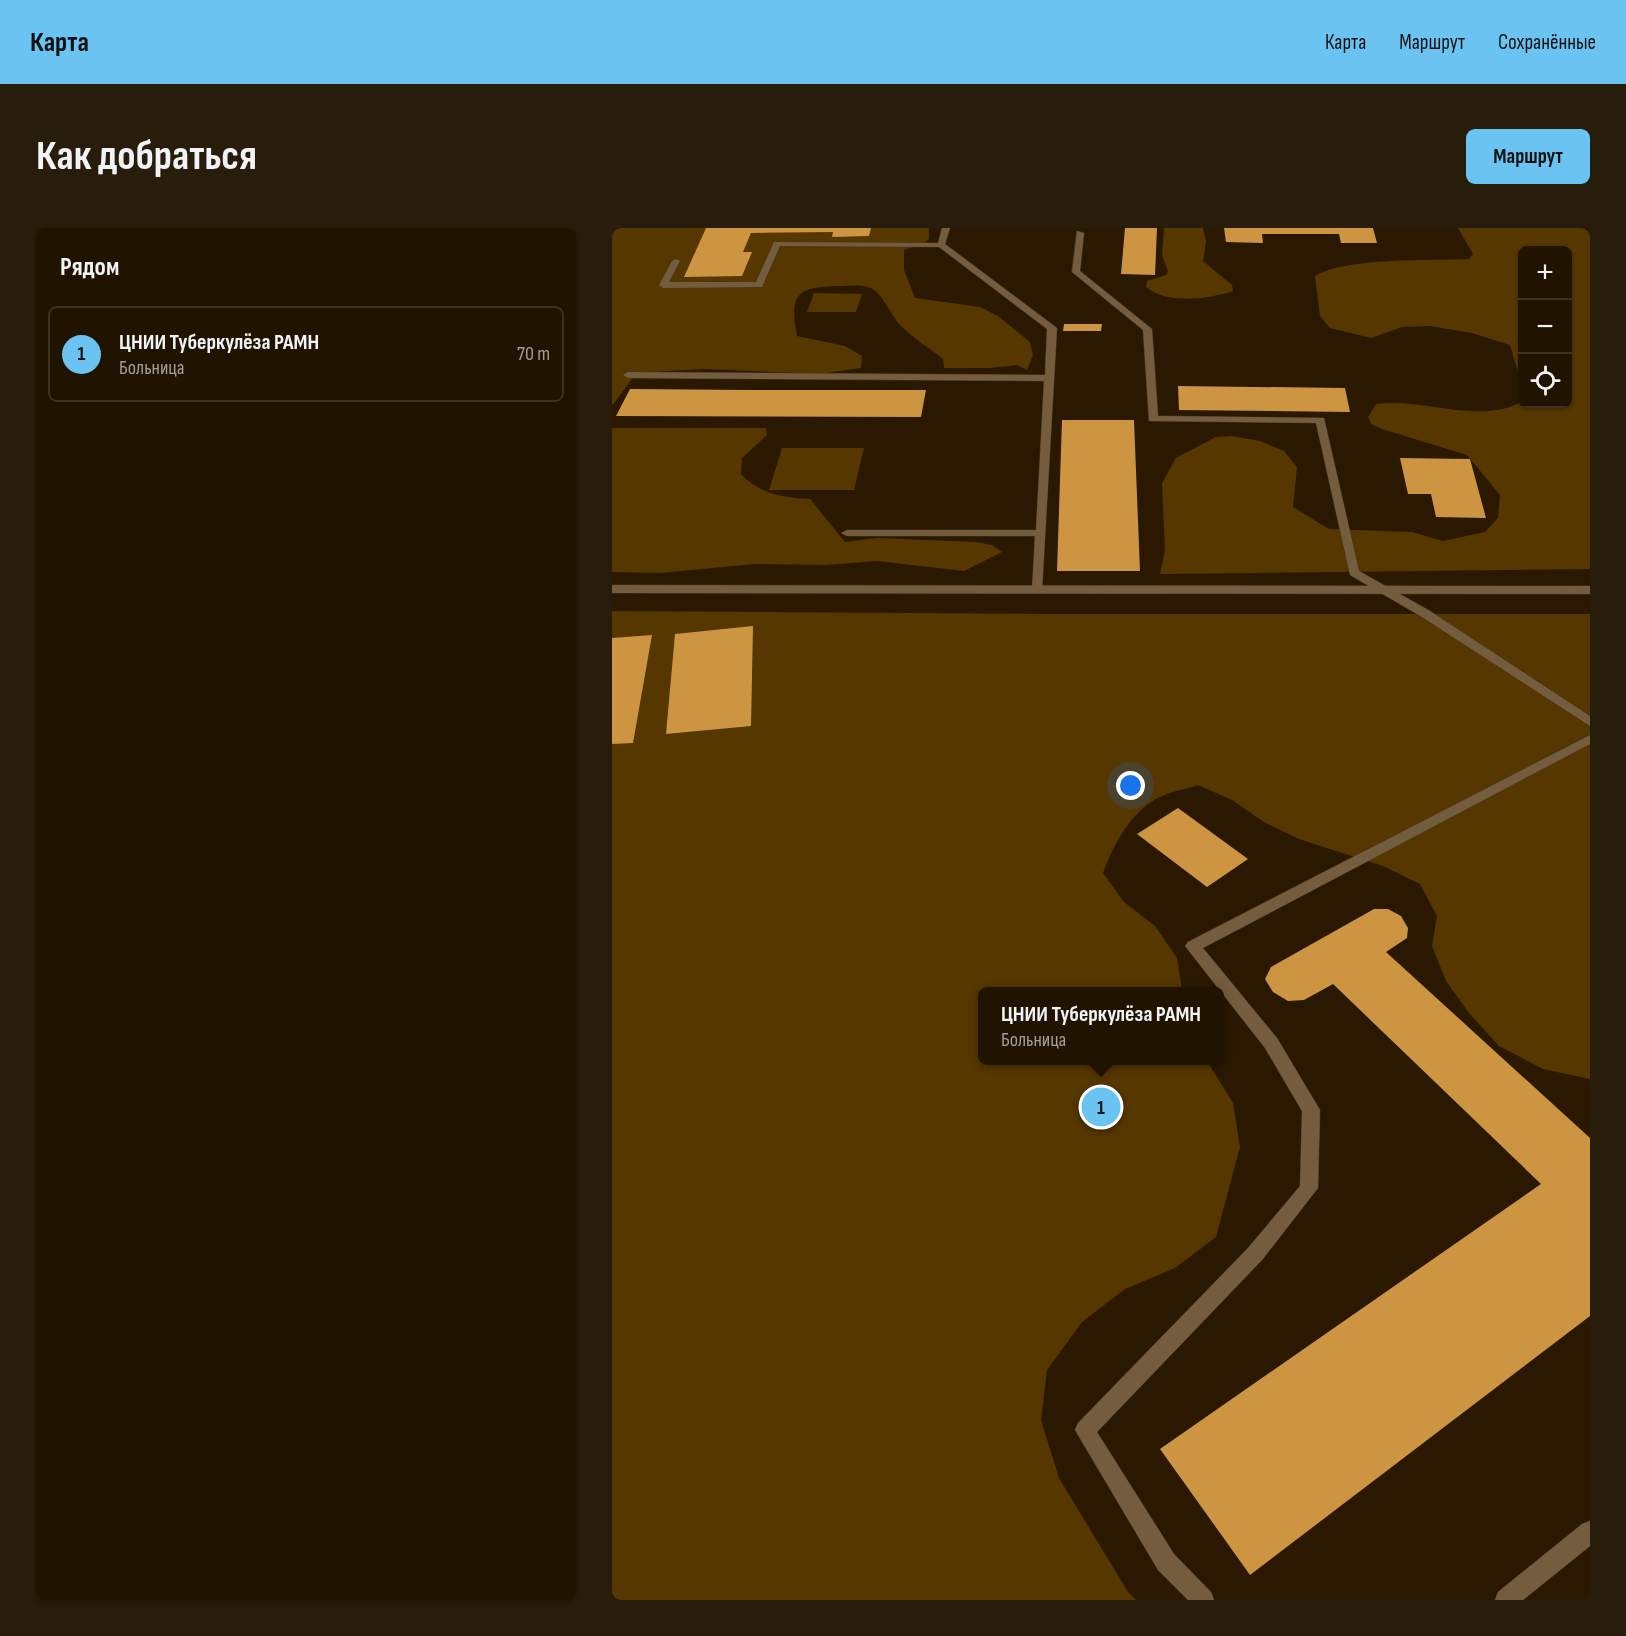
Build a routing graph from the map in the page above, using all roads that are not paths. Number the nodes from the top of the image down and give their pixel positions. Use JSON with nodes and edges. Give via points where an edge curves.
{"nodes":[{"id":1,"x":946,"y":228,"type":"edge"},
{"id":2,"x":1080,"y":233,"type":"dead end"},
{"id":3,"x":941,"y":245,"type":"junction"},
{"id":4,"x":676,"y":261,"type":"dead end"},
{"id":5,"x":628,"y":375,"type":"dead end"},
{"id":6,"x":1049,"y":378,"type":"junction"},
{"id":7,"x":847,"y":533,"type":"dead end"},
{"id":8,"x":1041,"y":533,"type":"junction"},
{"id":9,"x":612,"y":589,"type":"edge"},
{"id":10,"x":1038,"y":589,"type":"junction"},
{"id":11,"x":1381,"y":590,"type":"junction"},
{"id":12,"x":1590,"y":590,"type":"edge"},
{"id":13,"x":1590,"y":722,"type":"edge"},
{"id":14,"x":1590,"y":739,"type":"edge"},
{"id":15,"x":1590,"y":1532,"type":"edge"},
{"id":16,"x":1203,"y":1600,"type":"edge"},
{"id":17,"x":1506,"y":1600,"type":"edge"}],
"edges":[{"from":1,"to":3,"type":"street"},
{"from":2,"to":11,"type":"street","via":[[1076,272],[1147,329],[1153,419],[1320,420],[1354,573]]},
{"from":3,"to":4,"type":"street","via":[[777,244],[759,285],[663,285]]},
{"from":3,"to":6,"type":"street","via":[[1052,328]]},
{"from":5,"to":6,"type":"street"},
{"from":6,"to":8,"type":"street"},
{"from":7,"to":8,"type":"street"},
{"from":8,"to":10,"type":"street"},
{"from":9,"to":10,"type":"street"},
{"from":10,"to":11,"type":"street"},
{"from":11,"to":12,"type":"street"},
{"from":11,"to":13,"type":"street","via":[[1426,614]]},
{"from":14,"to":16,"type":"street","via":[[1193,946],[1271,1043],[1311,1110],[1309,1188],[1255,1254],[1085,1430],[1166,1562]]},
{"from":15,"to":17,"type":"street"}]}
